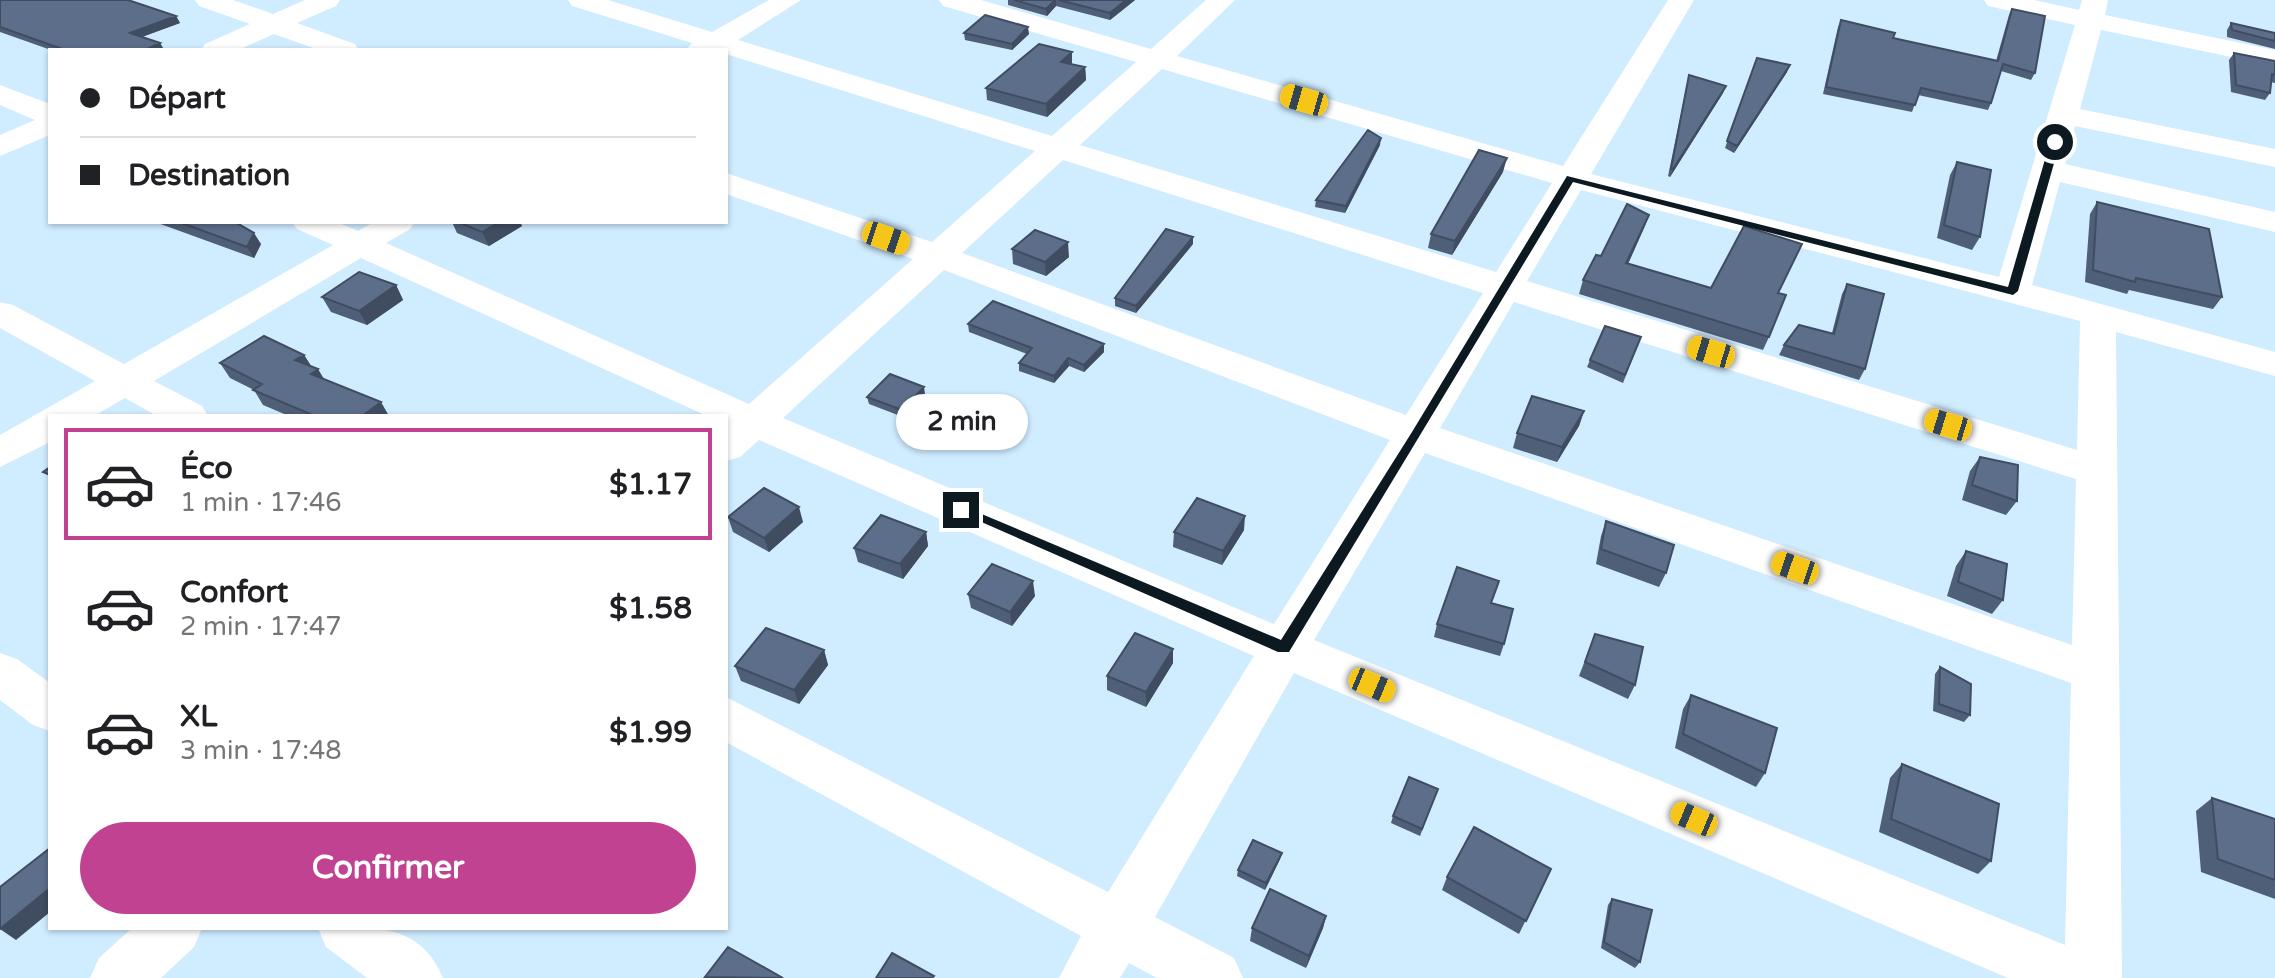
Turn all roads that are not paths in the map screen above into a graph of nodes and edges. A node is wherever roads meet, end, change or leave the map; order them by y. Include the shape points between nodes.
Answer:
1 (208, 0) edge
2 (327, 0) edge
3 (581, 0) edge
4 (788, 0) edge
5 (952, 0) edge
6 (1222, 0) edge
7 (1681, 0) edge
8 (1997, 0) edge
9 (2092, 10) edge
10 (272, 24) junction
11 (706, 46) edge
12 (219, 48) edge
13 (339, 48) edge
14 (728, 53) edge
15 (1156, 56) junction
16 (2275, 58) edge
17 (0, 94) edge
18 (48, 114) edge
19 (2063, 115) junction
20 (48, 125) edge
21 (0, 147) edge
22 (1056, 150) junction
23 (2275, 158) edge
24 (2047, 170) junction
25 (1570, 178) junction
26 (728, 184) edge
27 (2275, 222) edge
28 (314, 224) edge
29 (394, 224) edge
30 (360, 243) junction
31 (939, 256) junction
32 (1503, 289) junction
33 (2013, 291) junction
34 (0, 313) edge
35 (2098, 315) junction
36 (2275, 364) edge
37 (126, 380) junction
38 (67, 414) edge
39 (185, 414) edge
40 (701, 414) edge
41 (48, 425) edge
42 (741, 434) edge
43 (1417, 435) junction
44 (0, 453) edge
45 (2097, 471) junction
46 (1284, 648) junction
47 (2095, 672) junction
48 (0, 673) edge
49 (48, 709) edge
50 (728, 719) edge
51 (1119, 928) junction
52 (172, 930) edge
53 (349, 930) edge
54 (119, 978) edge
55 (414, 978) edge
56 (1088, 978) edge
57 (1214, 978) edge
58 (2076, 978) edge
59 (2093, 978) edge

1 - 10 street
2 - 10 street
3 - 11 street
4 - 11 street
5 - 15 street
6 - 15 street
7 - 25 street
8 - 9 street
9 - 16 street
9 - 19 street
10 - 12 street
10 - 13 street
14 - 22 street
15 - 22 street
15 - 25 street
17 - 18 street
19 - 23 street
19 - 24 street
20 - 21 street
22 - 31 street
22 - 32 street
24 - 27 street
24 - 33 street
25 - 32 street
25 - 33 street
26 - 31 street
28 - 30 street
29 - 30 street
30 - 37 street
30 - 40 street
31 - 42 street
31 - 43 street
32 - 43 street
32 - 45 street
33 - 35 street
34 - 37 street
35 - 36 street
35 - 45 street
37 - 38 street
37 - 39 street
41 - 44 street
42 - 46 street
43 - 46 street
43 - 47 street
45 - 47 street
46 - 51 street
46 - 58 street
47 - 59 street
48 - 49 street
50 - 51 street
51 - 56 street
51 - 57 street
52 - 54 street
53 - 55 street

